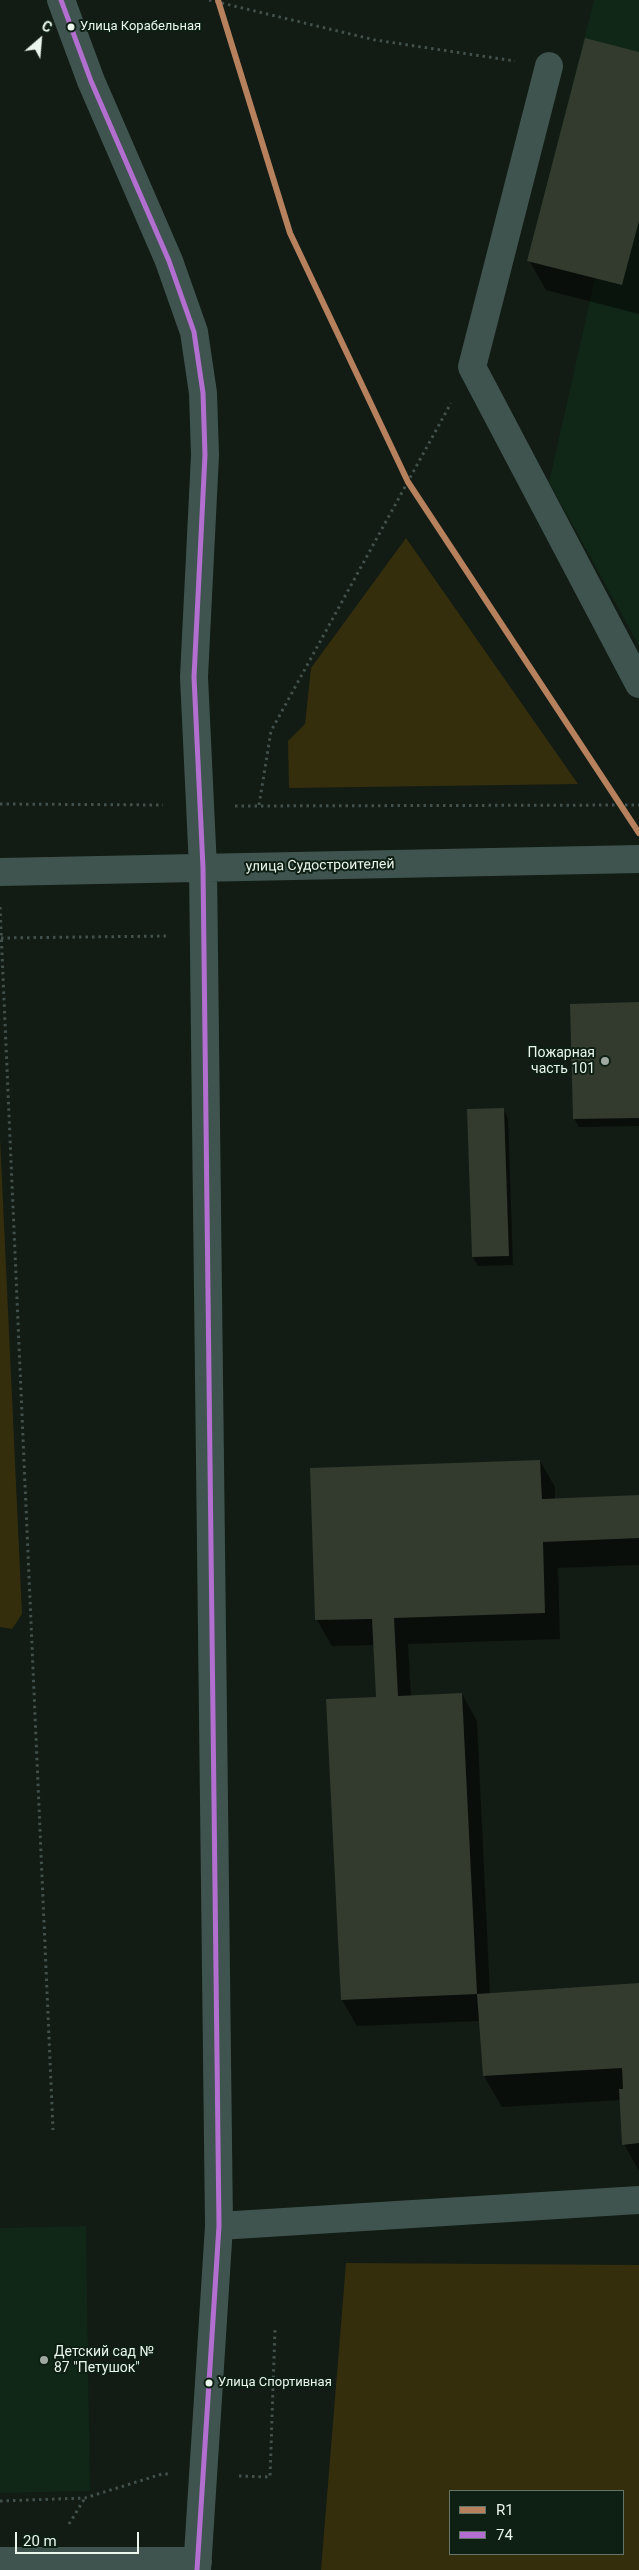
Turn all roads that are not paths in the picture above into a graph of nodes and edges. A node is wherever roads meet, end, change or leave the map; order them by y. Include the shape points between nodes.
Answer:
1 (61, 0) edge
2 (549, 66) road end
3 (639, 684) edge
4 (639, 860) edge
5 (203, 868) junction
6 (0, 872) edge
7 (639, 2200) edge
8 (219, 2226) junction
9 (0, 2561) edge
10 (197, 2566) edge

1 - 5 street via 91,81 169,261 194,332 203,393 205,455 194,677
2 - 3 street via 472,367
4 - 5 street, улица Судостроителей
5 - 6 street, улица Судостроителей
5 - 8 street
7 - 8 street
8 - 10 street
9 - 10 street

